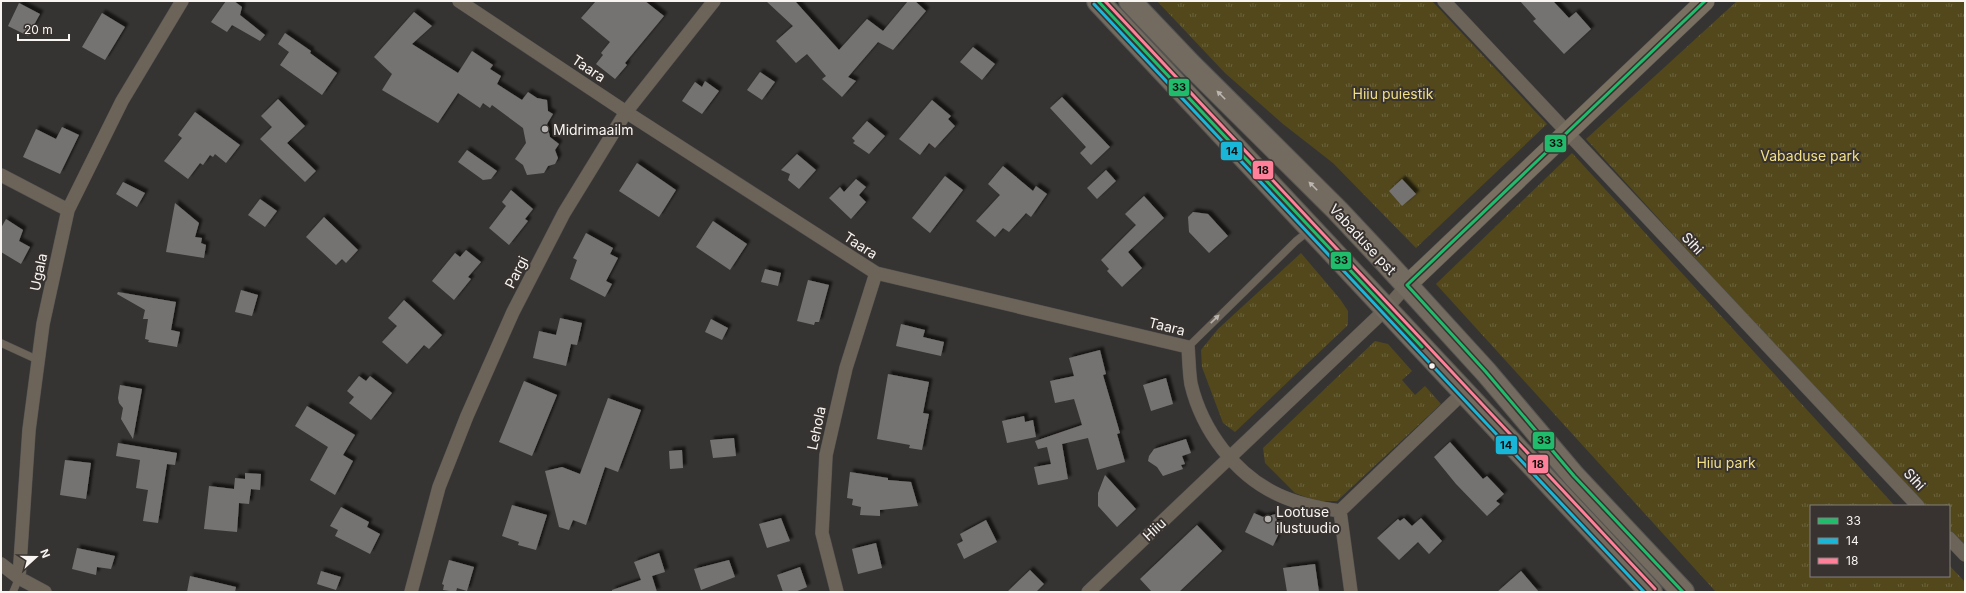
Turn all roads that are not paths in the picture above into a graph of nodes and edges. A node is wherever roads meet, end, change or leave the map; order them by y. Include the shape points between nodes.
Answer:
1 (182, 1) edge
2 (459, 1) edge
3 (714, 1) edge
4 (1098, 1) edge
5 (1130, 1) edge
6 (1444, 1) edge
7 (1706, 1) edge
8 (626, 112) junction
9 (1566, 132) junction
10 (1, 176) edge
11 (68, 210) junction
12 (1311, 230) junction
13 (876, 274) junction
14 (1407, 286) junction
15 (1386, 309) junction
16 (1, 343) edge
17 (1188, 347) junction
18 (38, 360) junction
19 (1464, 392) junction
20 (1229, 458) junction
21 (1917, 505) edge
22 (1340, 511) junction
23 (1950, 539) edge
24 (1965, 556) edge
25 (1, 565) edge
26 (19, 578) junction
27 (12, 592) edge
28 (45, 592) edge
29 (411, 592) edge
30 (837, 592) edge
31 (1088, 592) edge
32 (1351, 592) edge
33 (1651, 592) edge
34 (1683, 592) edge

1 - 11 street, Ugala via 122,101
2 - 8 street, Taara
3 - 8 street, Pargi
4 - 12 highway
14 -> 5 highway, Vabaduse pst via 1338,211
6 - 9 street, Sihi
7 - 9 street, Hiiu
8 - 13 street, Taara
8 - 29 street, Pargi via 564,213 479,388 439,487
9 - 14 street, Hiiu
9 - 21 street, Sihi
10 - 11 street
11 - 18 street, Ugala via 43,324
12 - 15 highway
17 -> 12 lane
13 - 17 street, Taara
13 - 30 street, Lehola via 846,368 826,455 822,533
14 - 15 street, Hiiu
14 - 34 highway, Vabaduse pst via 1486,372 1574,476
15 - 19 highway
15 - 20 street, Hiiu
16 - 18 lane
17 - 20 street, Taara via 1191,384 1203,419
18 - 26 street, Ugala via 29,430
19 - 22 street
19 - 33 highway
20 - 22 street, Taara via 1252,479 1278,495 1315,508
20 - 31 street, Hiiu
22 - 32 street
23 - 24 street
25 - 26 street
26 - 27 lane
26 - 28 street

